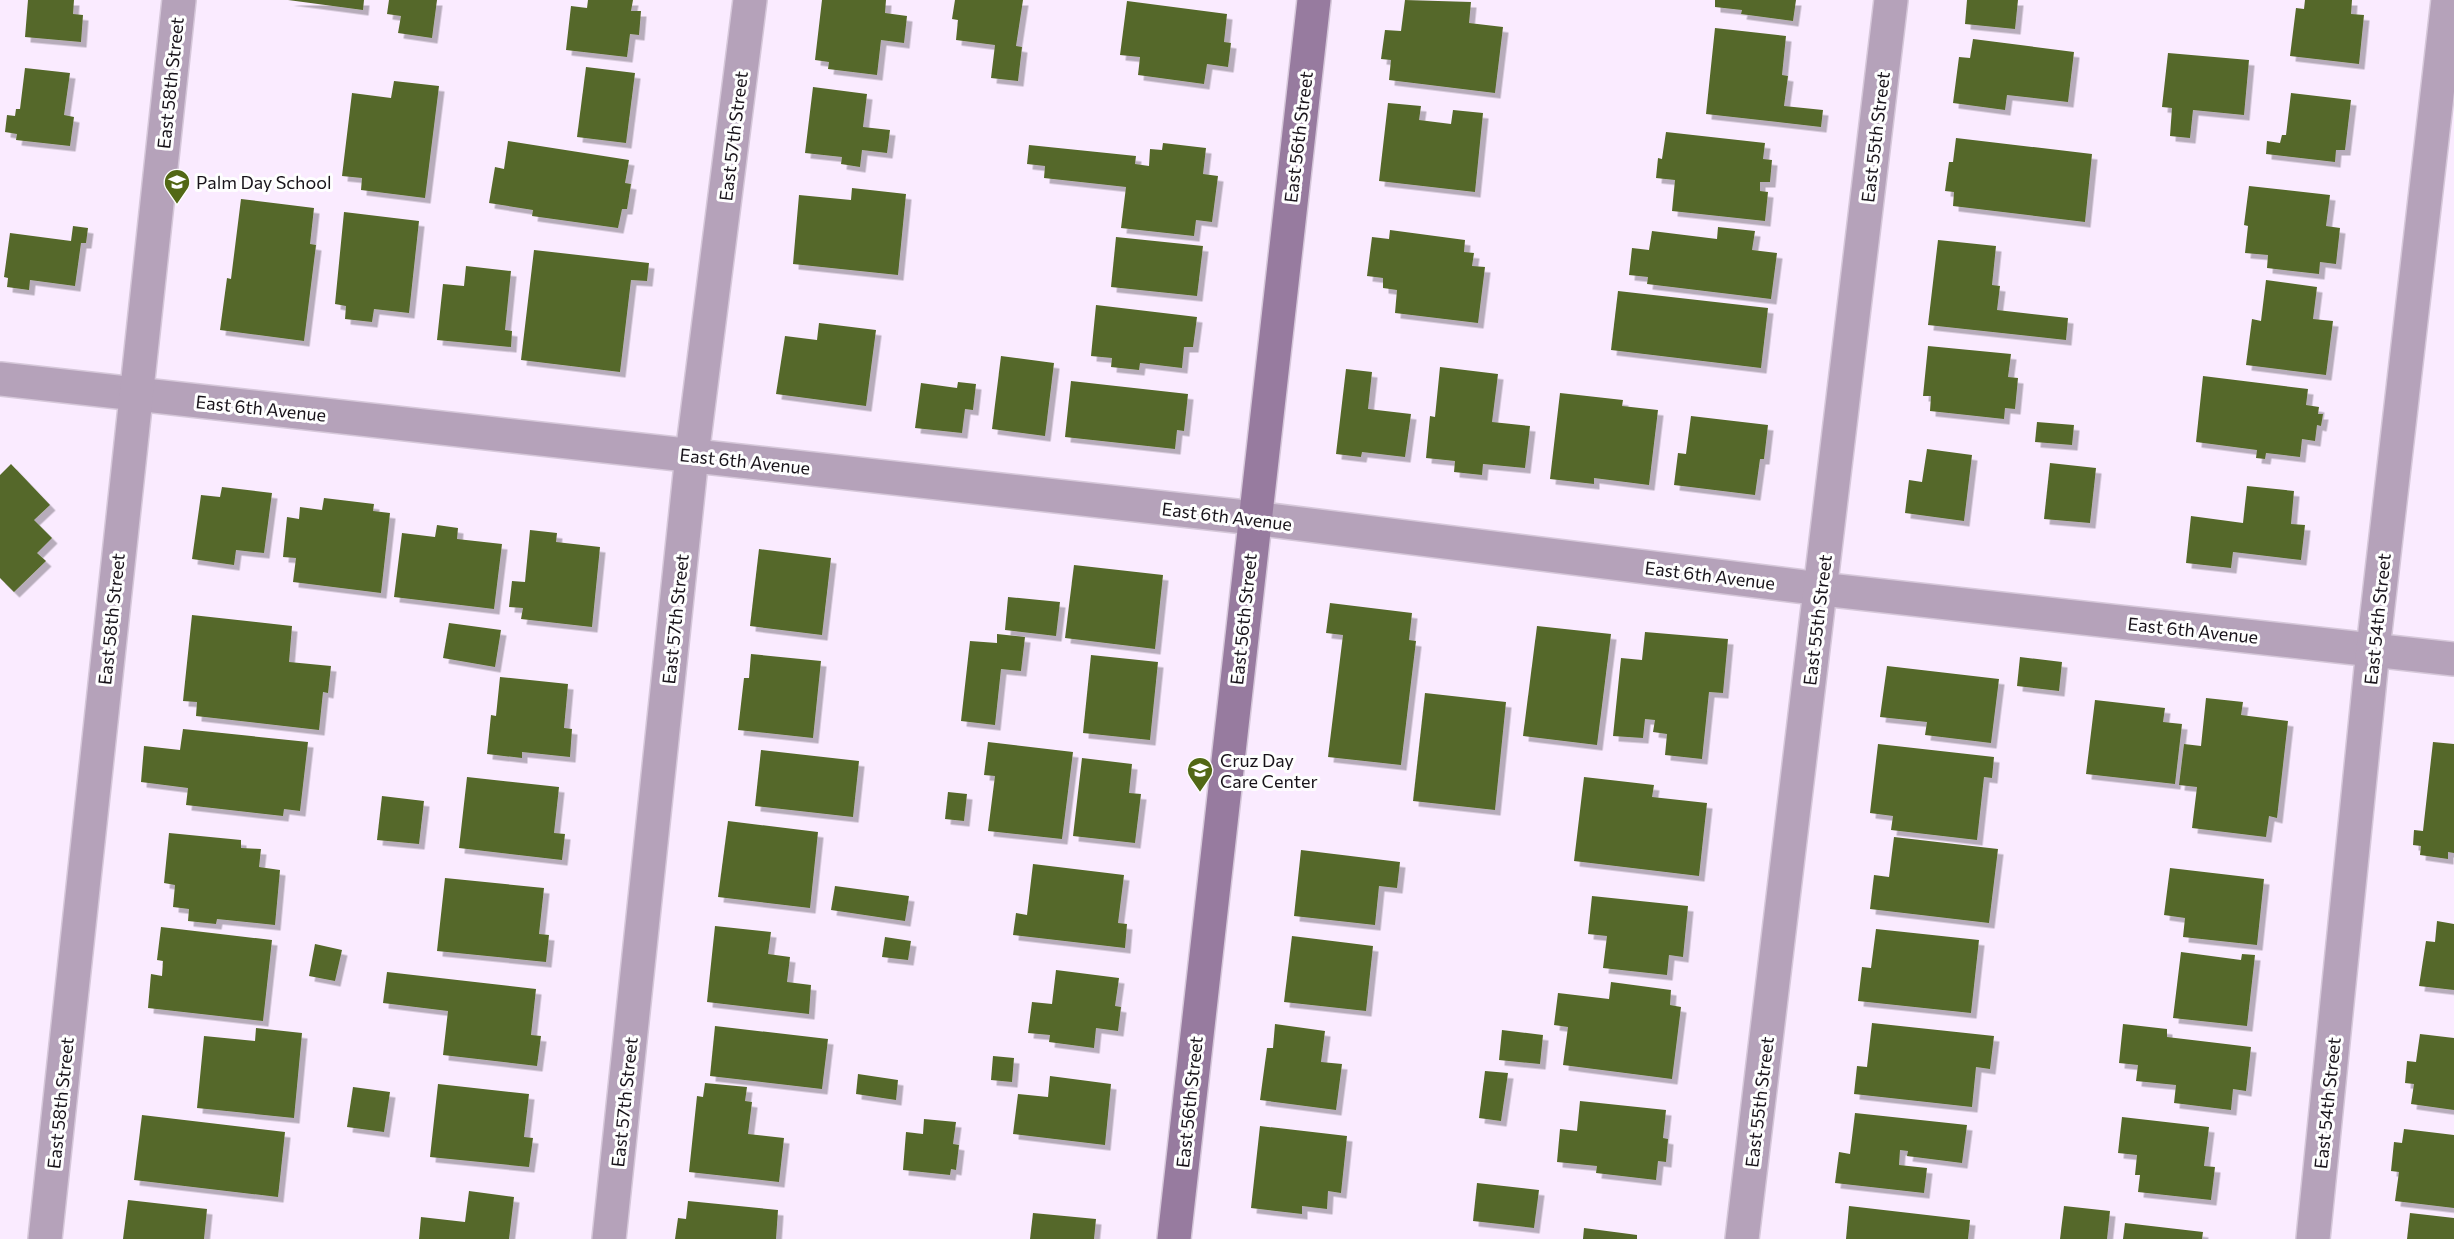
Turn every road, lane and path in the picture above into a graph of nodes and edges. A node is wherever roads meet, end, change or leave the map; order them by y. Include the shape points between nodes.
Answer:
1 (179, 0) edge
2 (750, 0) edge
3 (1314, 0) edge
4 (1891, 0) edge
5 (2448, 0) edge
6 (0, 379) edge
7 (135, 394) junction
8 (692, 455) junction
9 (1254, 518) junction
10 (1821, 589) junction
11 (2373, 649) junction
12 (2454, 659) edge
13 (45, 1239) edge
14 (609, 1239) edge
15 (1174, 1239) edge
16 (1742, 1239) edge
17 (2313, 1239) edge

1 - 7 street, East 58th Street
2 - 8 street, East 57th Street
3 - 9 street, East 56th Street
4 - 10 street, East 55th Street
5 - 11 street, East 54th Street
6 - 7 street, East 6th Avenue
7 - 8 street, East 6th Avenue
7 - 13 street, East 58th Street
8 - 9 street, East 6th Avenue
8 - 14 street, East 57th Street
9 - 10 street, East 6th Avenue
9 - 15 street, East 56th Street
10 - 11 street, East 6th Avenue
10 - 16 street, East 55th Street
11 - 12 street, East 6th Avenue
11 - 17 street, East 54th Street

